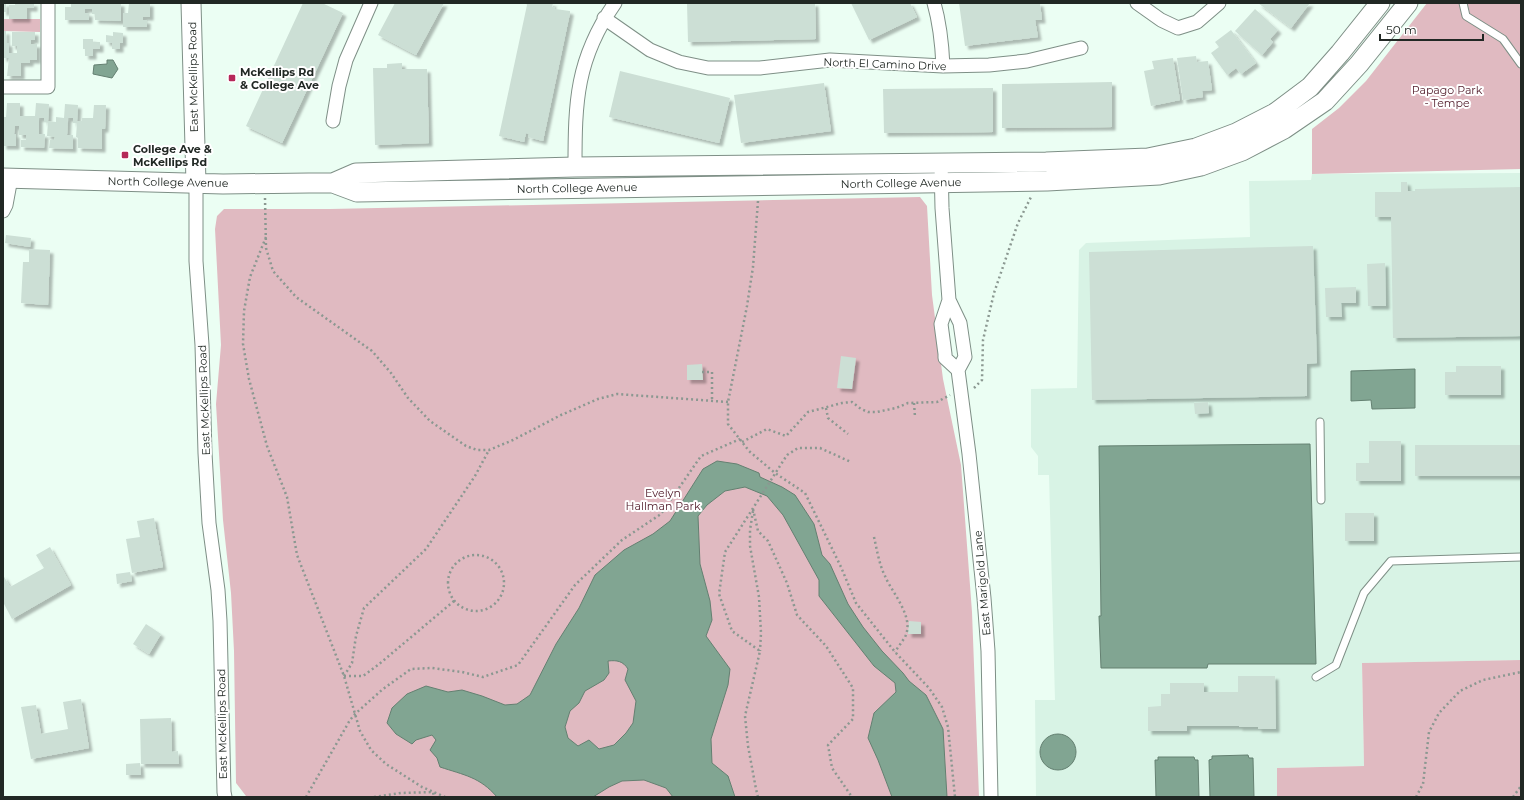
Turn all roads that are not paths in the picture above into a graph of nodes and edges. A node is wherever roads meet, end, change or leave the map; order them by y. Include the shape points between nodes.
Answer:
1 (48, 3) edge
2 (191, 3) edge
3 (371, 3) edge
4 (615, 3) edge
5 (934, 3) edge
6 (1137, 3) edge
7 (1219, 3) edge
8 (1380, 3) edge
9 (1408, 3) edge
10 (1463, 3) edge
11 (604, 18) junction
12 (1081, 48) dead end
13 (1520, 61) edge
14 (943, 66) junction
15 (3, 87) edge
16 (333, 121) dead end
17 (941, 163) junction
18 (575, 167) junction
19 (7, 178) edge
20 (941, 182) junction
21 (196, 183) junction
22 (333, 183) junction
23 (3, 211) edge
24 (949, 300) junction
25 (958, 370) junction
26 (1320, 422) dead end
27 (1321, 500) dead end
28 (1521, 557) edge
29 (1316, 677) dead end
30 (225, 797) edge
31 (991, 797) edge

1 - 15 street via 48,87
2 - 21 street, East McKellips Road
3 - 16 street via 346,60
4 - 11 street
5 - 14 street via 939,21
6 - 7 street via 1161,20 1178,28 1197,22
8 - 17 street, North College Avenue via 1310,87 1275,113 1236,133 1196,148 1148,158
9 - 20 street, North College Avenue via 1359,64 1325,101 1284,129 1242,151 1201,166 1159,175 1047,181
10 - 13 lane via 1466,16 1503,39
11 - 14 street, North El Camino Drive via 650,50 680,62 708,68 760,68 830,60
11 - 18 street via 594,36 580,82 575,122
12 - 14 street, North El Camino Drive via 1027,61
17 - 18 street, North College Avenue
17 - 20 street, East Marigold Lane
18 - 22 street, North College Avenue via 356,173
19 - 21 street, North College Avenue
19 - 23 street via 6,205
20 - 22 street, North College Avenue via 357,192
20 - 24 street, East Marigold Lane
21 - 22 street, North College Avenue
21 - 30 street, East McKellips Road via 196,261 202,345 205,453 209,524 220,621
24 - 25 street, East Marigold Lane via 960,323 965,357
24 - 25 street, East Marigold Lane via 941,324 945,358
25 - 31 street, East Marigold Lane via 984,598 988,651
26 - 27 lane
28 - 29 lane via 1391,561 1364,593 1336,666

